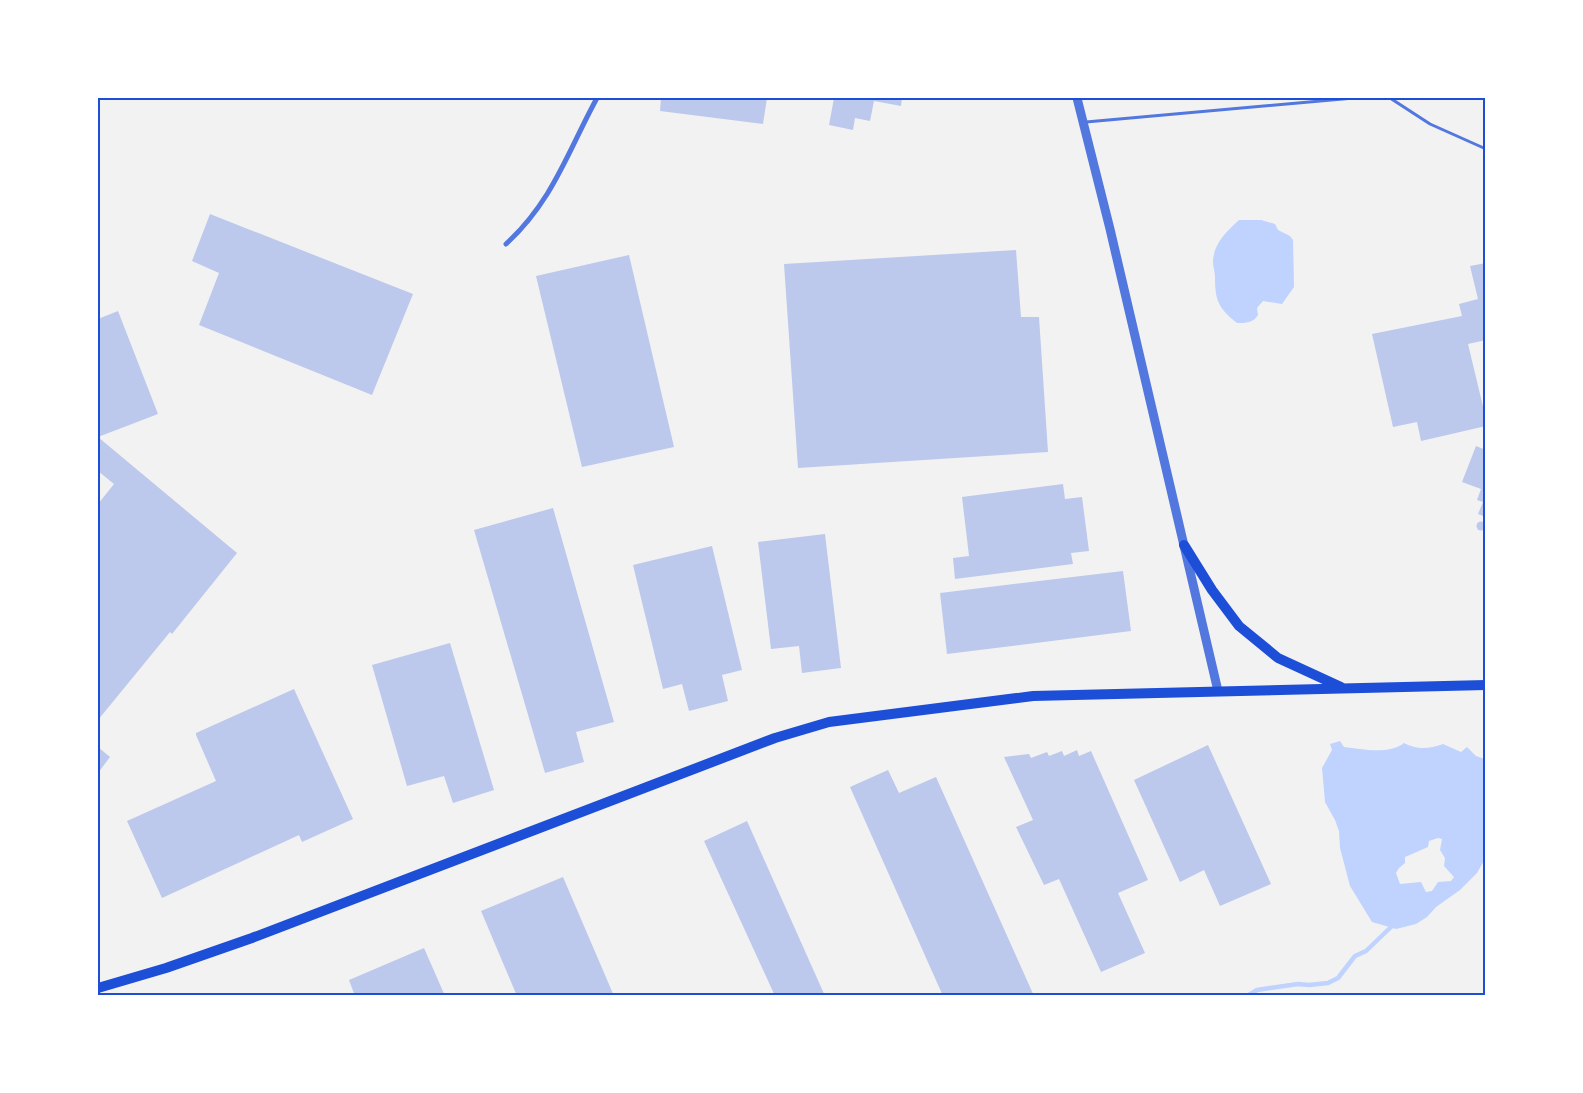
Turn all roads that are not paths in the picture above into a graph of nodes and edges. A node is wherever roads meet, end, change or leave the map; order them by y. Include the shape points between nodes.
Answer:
1 (597, 98) edge
2 (1078, 98) edge
3 (1354, 98) edge
4 (1390, 98) edge
5 (1084, 123) junction
6 (1486, 149) edge
7 (506, 244) dead end
8 (1184, 545) junction
9 (1486, 685) edge
10 (1344, 688) junction
11 (1218, 691) junction
12 (98, 988) edge

1 - 7 street via 551,190 537,211
2 - 5 street
3 - 5 lane
4 - 6 lane via 1430,124
5 - 8 street
8 - 10 main road via 1238,626 1278,658
8 - 11 street
9 - 10 main road
10 - 11 main road
11 - 12 main road via 1032,696 829,722 787,733 207,954

